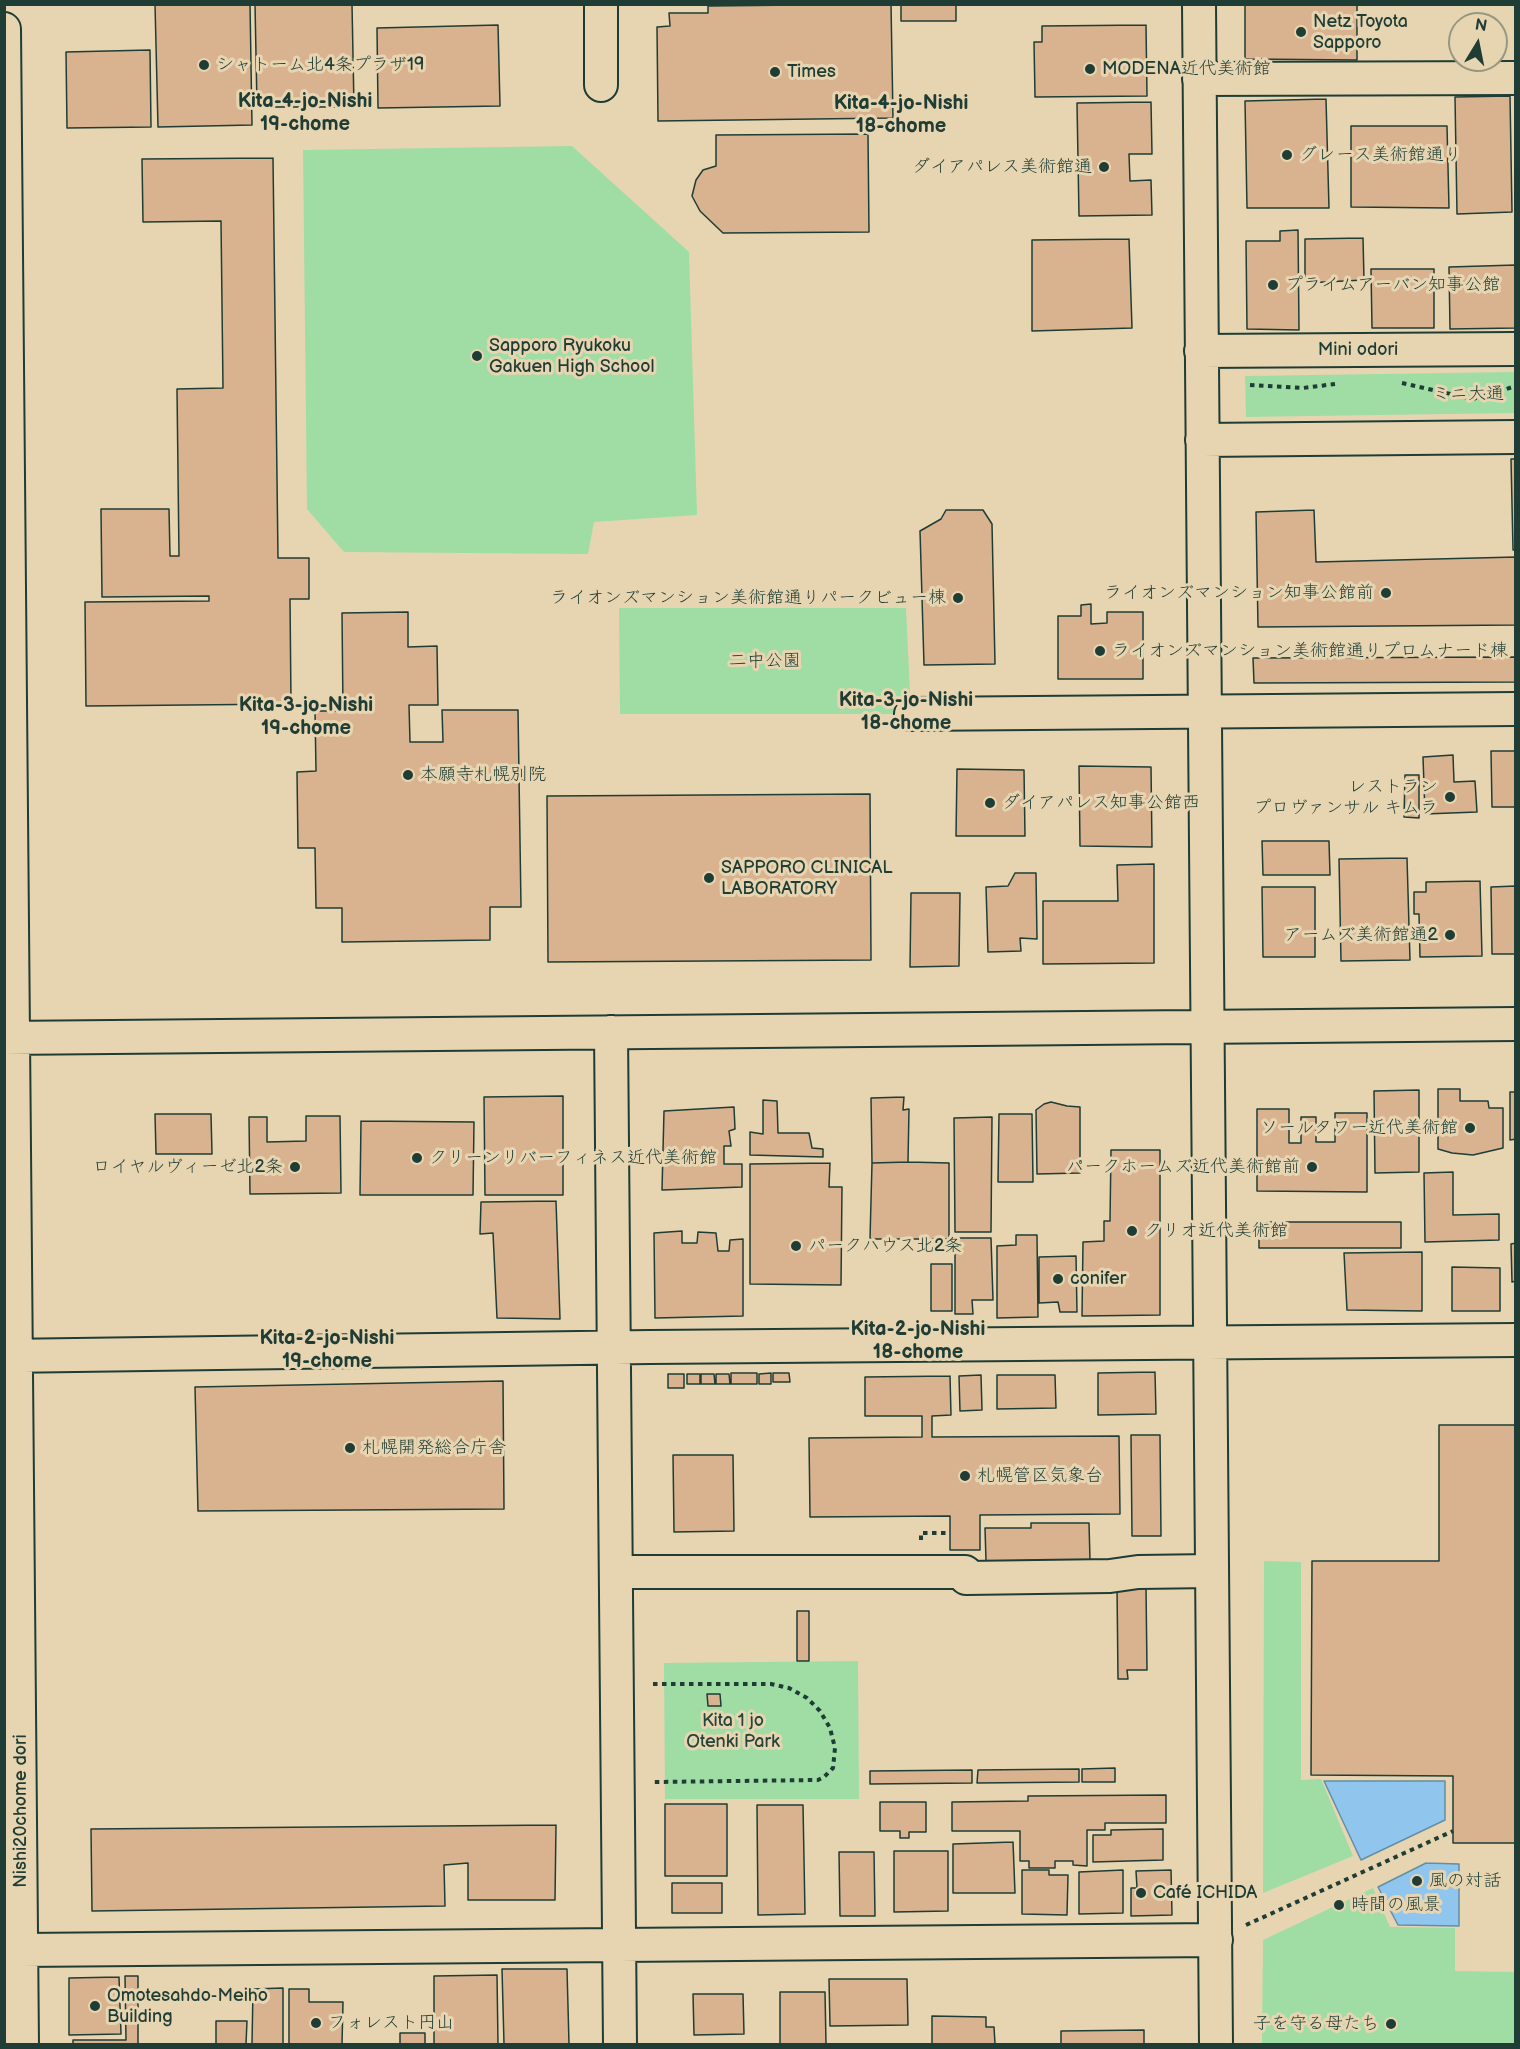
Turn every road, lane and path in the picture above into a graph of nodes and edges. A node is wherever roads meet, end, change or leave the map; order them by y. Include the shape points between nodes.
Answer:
1 (601, 4) edge
2 (1199, 4) edge
3 (4, 29) edge
4 (1515, 78) edge
5 (1199, 79) junction
6 (601, 85) dead end
7 (5, 92) edge
8 (1515, 349) edge
9 (1201, 351) junction
10 (1346, 382) dead end
11 (1399, 382) dead end
12 (1241, 384) dead end
13 (1515, 386) edge
14 (6, 406) edge
15 (1515, 437) edge
16 (1203, 440) junction
17 (1515, 709) edge
18 (1204, 713) junction
19 (911, 714) dead end
20 (7, 724) edge
21 (1515, 1024) edge
22 (1207, 1027) junction
23 (611, 1032) junction
24 (9, 1038) edge
25 (1515, 1340) edge
26 (1210, 1342) junction
27 (614, 1347) junction
28 (10, 1356) edge
29 (1212, 1571) junction
30 (616, 1572) junction
31 (12, 1652) edge
32 (653, 1684) dead end
33 (654, 1782) dead end
34 (1453, 1831) dead end
35 (1246, 1926) dead end
36 (1215, 1940) junction
37 (619, 1945) junction
38 (13, 1949) edge
39 (22, 2044) edge
40 (620, 2044) edge
41 (1216, 2044) edge

1 - 6 street
2 - 5 street
3 - 7 street, Nishi20chome dori
4 - 5 street
5 - 9 street
7 - 14 street, Nishi20chome dori
8 - 9 street, Mini odori
9 - 16 street
10 - 12 path via 1303,388
11 - 13 path via 1473,399
14 - 20 street, Nishi20chome dori
15 - 16 street
16 - 18 street
17 - 18 street
18 - 19 street
18 - 22 street
20 - 24 street, Nishi20chome dori
21 - 22 street
22 - 23 street
22 - 26 street
23 - 24 street
23 - 27 street
24 - 28 street, Nishi20chome dori
25 - 26 street
26 - 27 street
26 - 29 street
27 - 28 street
27 - 30 street
28 - 31 street, Nishi20chome dori
29 - 30 street via 966,1578 965,1572
29 - 36 street
30 - 37 street
31 - 38 street, Nishi20chome dori
32 - 33 path via 771,1684 789,1688 820,1711 835,1748 833,1768 818,1780
34 - 35 path
36 - 37 street
36 - 41 street
37 - 38 street
37 - 40 street
38 - 39 street, Nishi20chome dori

